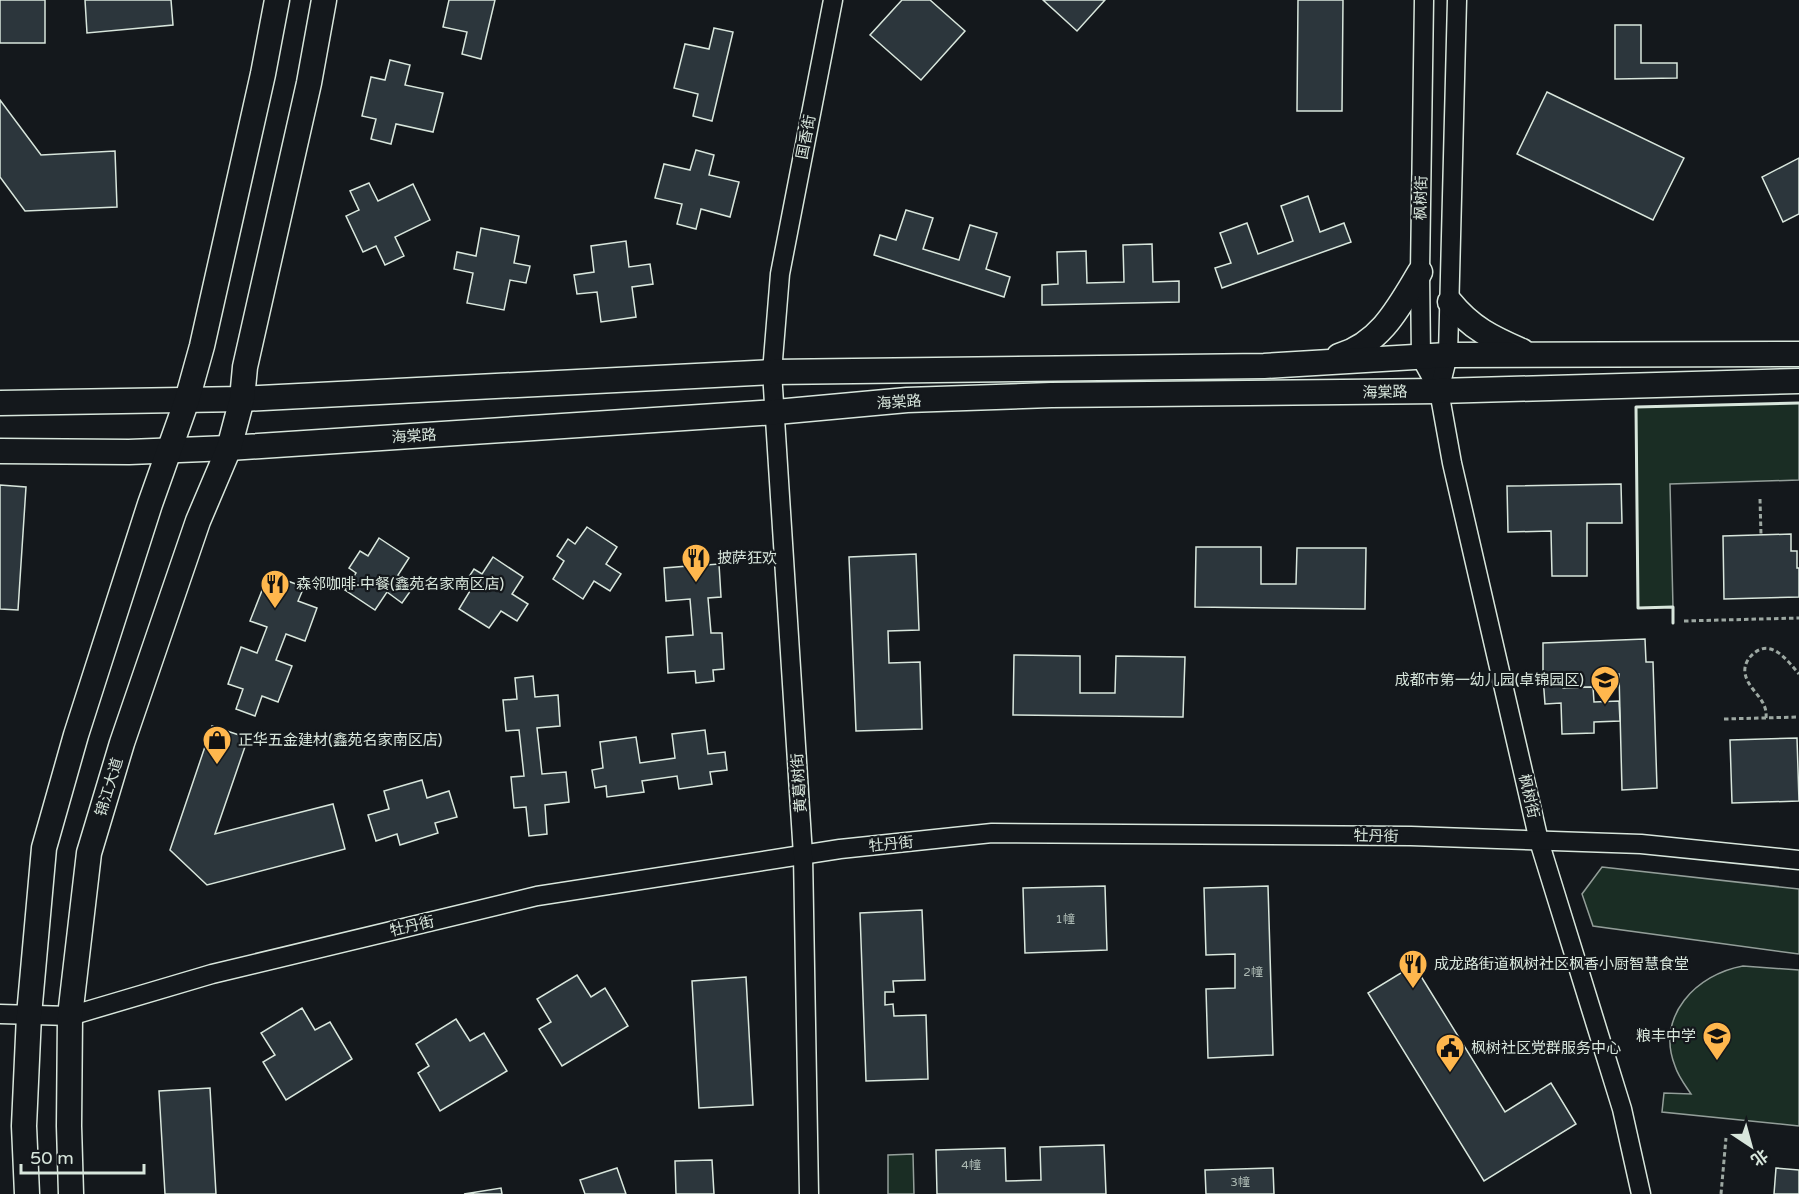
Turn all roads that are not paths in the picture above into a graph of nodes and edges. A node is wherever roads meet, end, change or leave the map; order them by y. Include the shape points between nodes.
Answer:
1 (277, 0) edge
2 (324, 0) edge
3 (833, 0) edge
4 (1424, 0) edge
5 (1457, 0) edge
6 (1420, 272) junction
7 (1450, 302) junction
8 (1799, 354) edge
9 (1448, 355) junction
10 (1530, 355) junction
11 (1421, 358) junction
12 (1314, 363) junction
13 (772, 372) junction
14 (1799, 381) edge
15 (1439, 392) junction
16 (242, 399) junction
17 (187, 400) junction
18 (0, 403) edge
19 (776, 412) junction
20 (230, 448) junction
21 (168, 450) junction
22 (0, 451) edge
23 (1539, 842) junction
24 (803, 855) junction
25 (1799, 860) edge
26 (0, 1014) edge
27 (29, 1015) junction
28 (70, 1016) junction
29 (27, 1194) edge
30 (71, 1194) edge
31 (809, 1194) edge
32 (1641, 1194) edge

1 - 17 main road
2 - 16 main road, 锦江大道 via 245,367
3 - 13 street, 国香街 via 780,274
4 - 6 street, 枫树街
5 - 7 street, 枫树街
6 - 11 street, 枫树街
6 - 12 main road via 1373,339 1359,349
7 - 9 street, 枫树街
7 - 10 main road via 1472,326
8 - 10 main road, 海棠路
9 - 10 main road, 海棠路
9 - 11 main road, 海棠路
9 - 15 street, 枫树街
11 - 12 main road, 海棠路
11 - 15 street, 枫树街
12 - 13 main road, 海棠路
13 - 16 main road, 海棠路
13 - 19 street, 黄葛树街
14 - 15 main road, 海棠路
15 - 19 main road, 海棠路 via 1027,396 907,400
15 - 23 street, 枫树街
16 - 17 main road, 海棠路
16 - 20 main road, 锦江大道
17 - 18 main road, 海棠路
17 - 21 main road
19 - 20 main road, 海棠路
19 - 24 street, 黄葛树街
20 - 21 main road, 海棠路
20 - 28 main road, 锦江大道 via 198,521 89,853
21 - 22 main road, 海棠路
21 - 27 main road via 76,735 44,848
23 - 24 street, 牡丹街 via 1412,836 992,834
23 - 25 street, 牡丹街 via 1641,844
23 - 32 street, 枫树街 via 1622,1109
24 - 28 street, 牡丹街 via 537,896 212,974
24 - 31 street, 黄葛树街
26 - 27 street, 牡丹街
27 - 28 street, 牡丹街
27 - 29 main road via 24,1126
28 - 30 main road, 锦江大道

